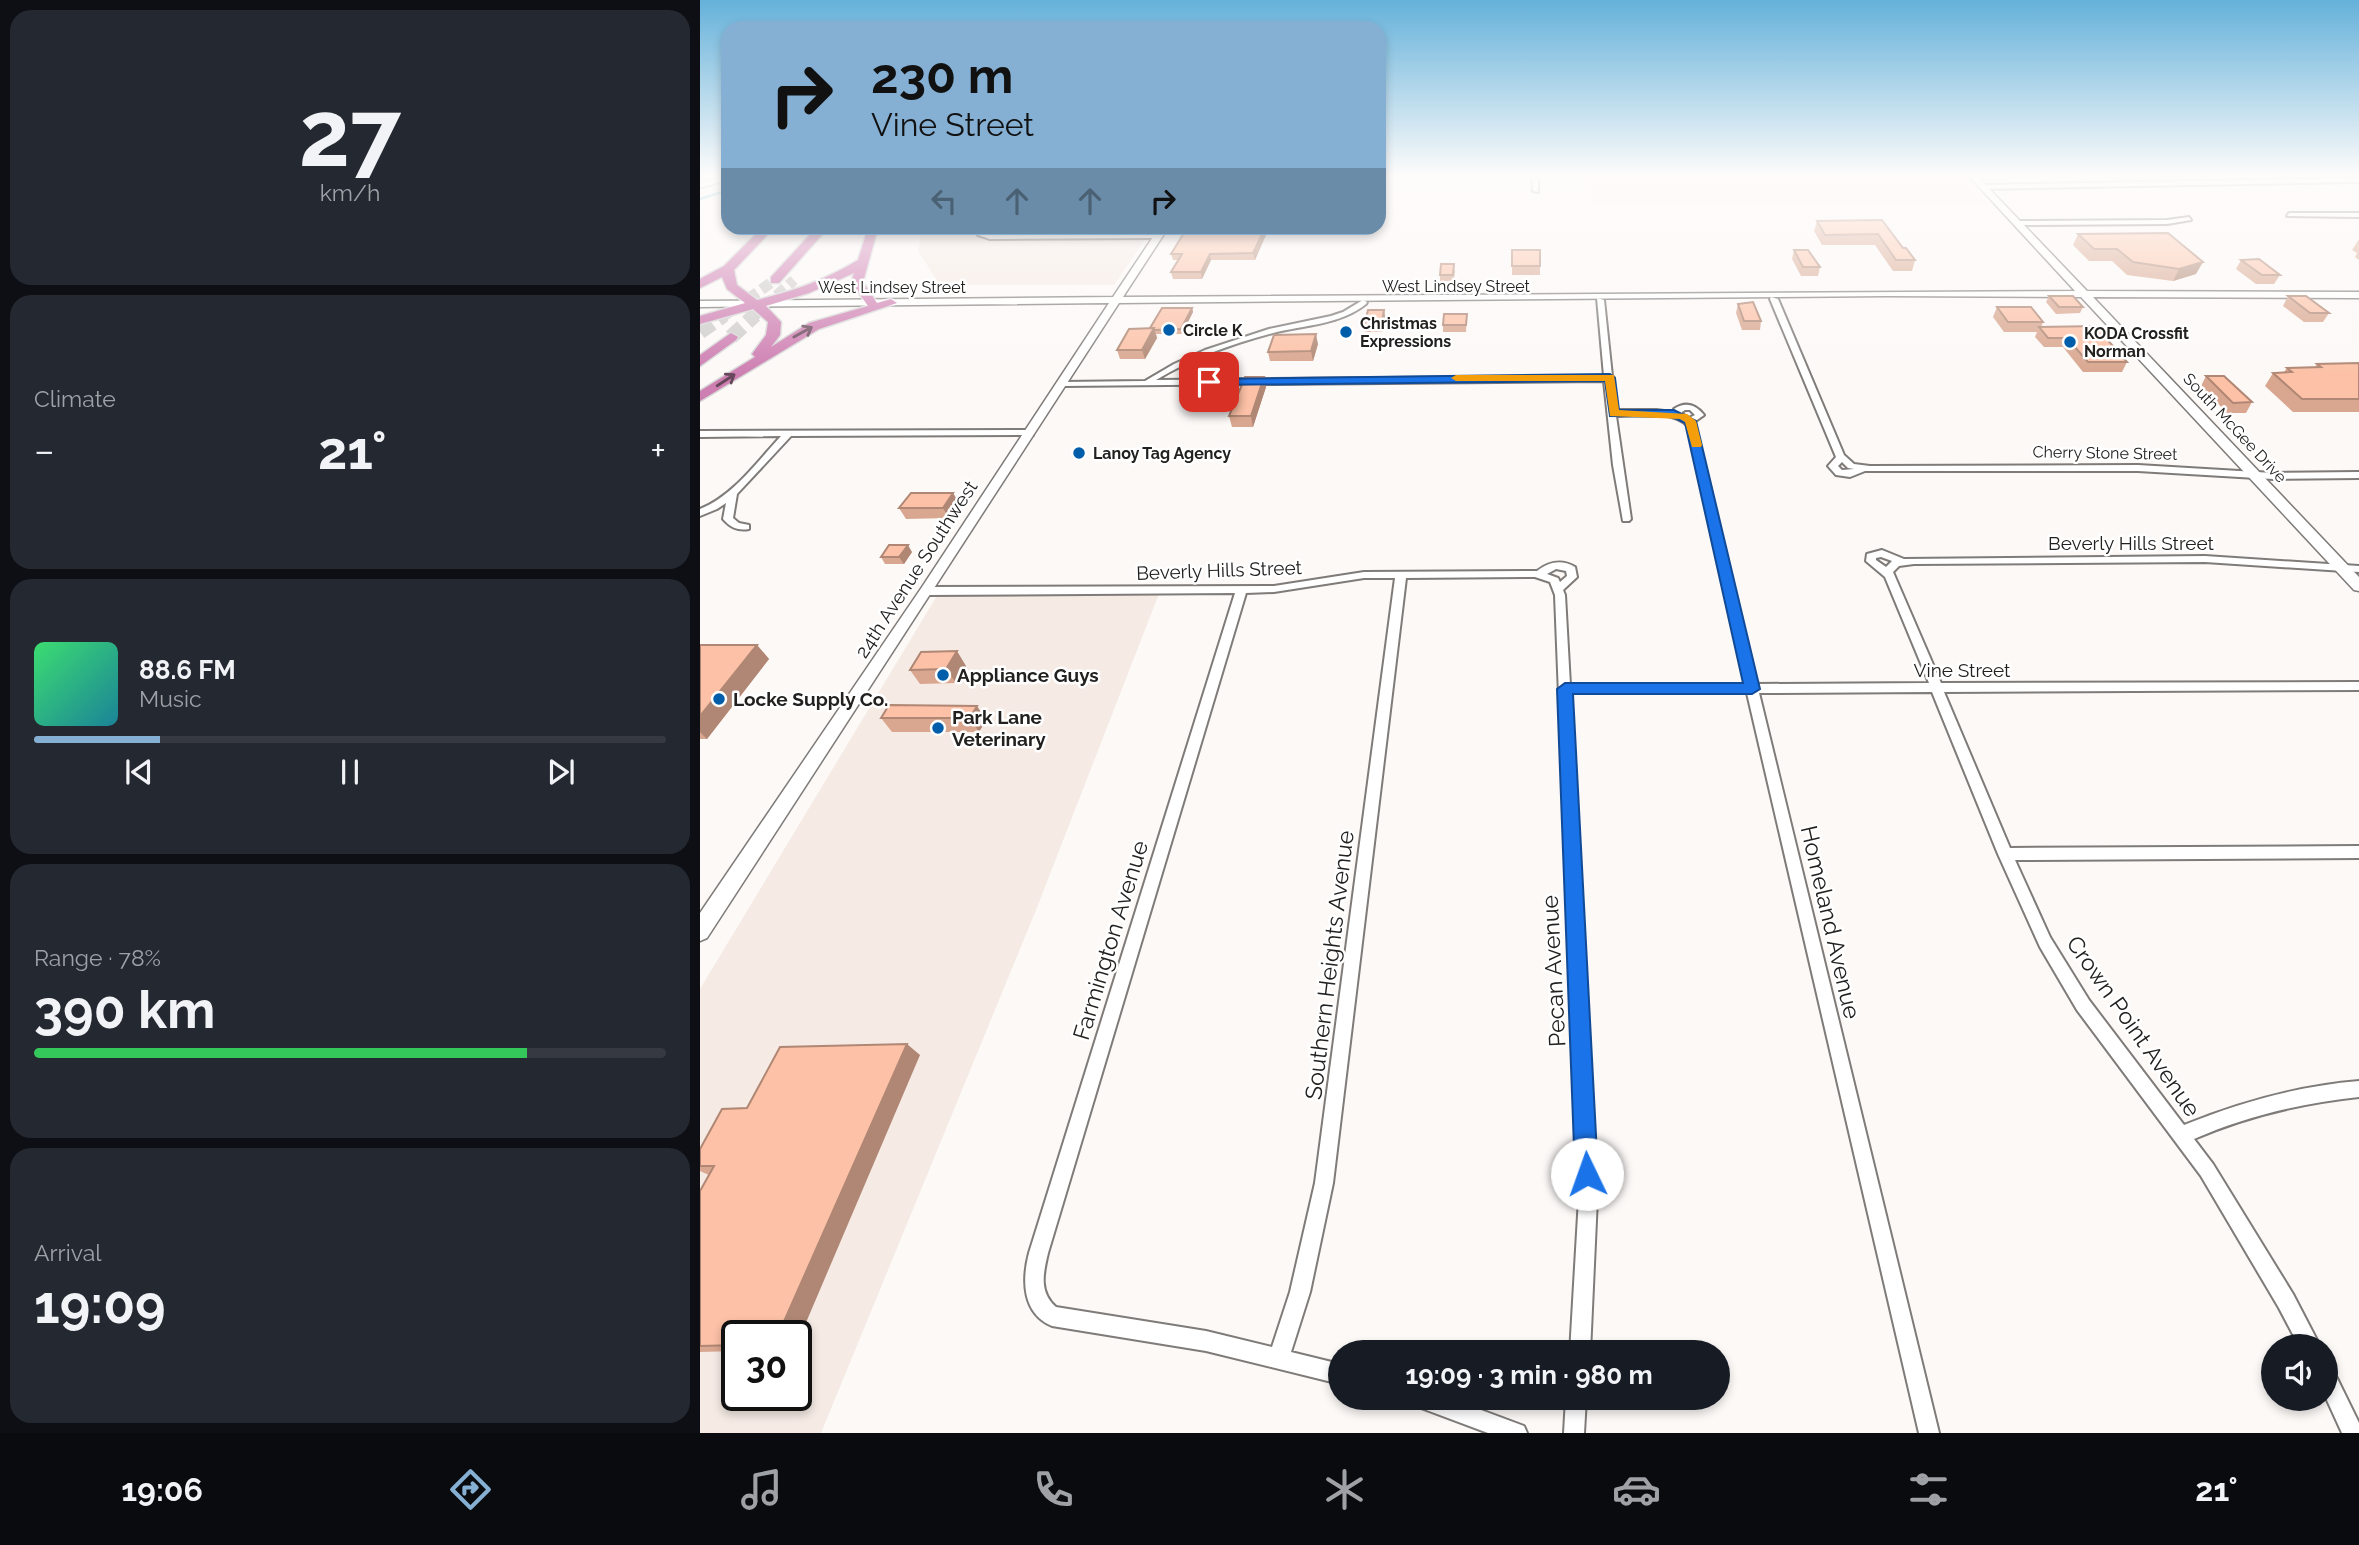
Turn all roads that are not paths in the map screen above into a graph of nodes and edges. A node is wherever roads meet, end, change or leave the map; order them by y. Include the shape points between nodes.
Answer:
1 (754, 242) edge
2 (809, 242) edge
3 (869, 242) edge
4 (1154, 242) edge
5 (2037, 242) edge
6 (863, 262) junction
7 (728, 269) junction
8 (775, 280) tunnel mouth
9 (700, 284) edge
10 (2359, 289) edge
11 (2189, 293) junction
12 (2086, 294) junction
13 (2359, 295) edge
14 (1844, 296) junction
15 (1605, 298) junction
16 (1365, 299) junction
17 (1774, 299) junction
18 (1117, 301) junction
19 (871, 303) junction
20 (891, 303) junction
21 (700, 304) edge
22 (758, 304) junction
23 (700, 320) tunnel mouth
24 (731, 337) tunnel mouth
25 (703, 353) edge
26 (751, 363) junction
27 (1610, 378) junction
28 (1147, 382) junction
29 (1063, 384) junction
30 (700, 397) edge
31 (1614, 413) junction
32 (789, 433) junction
33 (1030, 433) junction
34 (700, 435) edge
35 (1841, 458) junction
36 (1862, 468) junction
37 (2253, 474) junction
38 (2359, 475) edge
39 (732, 493) junction
40 (700, 513) edge
41 (1626, 519) dead end
42 (745, 527) dead end
43 (1894, 567) joint
44 (2342, 568) junction
45 (2359, 569) edge
46 (1401, 574) junction
47 (1550, 580) joint
48 (2359, 586) edge
49 (1242, 589) junction
50 (927, 592) junction
51 (2359, 686) edge
52 (1937, 687) junction
53 (1565, 689) junction
54 (1752, 689) junction
55 (2359, 852) edge
56 (2005, 854) junction
57 (700, 931) edge
58 (2359, 1089) edge
59 (2182, 1135) junction
60 (2303, 1334) edge
61 (1581, 1340) edge
62 (1279, 1356) junction
63 (1328, 1370) edge
64 (2338, 1402) edge
65 (1460, 1410) edge
66 (1575, 1410) edge
67 (1517, 1433) edge
68 (1574, 1433) edge
69 (1929, 1433) edge
70 (2353, 1433) edge

1 - 7 highway
2 - 8 highway
3 - 6 highway
4 - 18 street, 24th Avenue Southwest
5 - 12 street, South McGee Drive
6 - 19 highway via 858,286
6 - 22 highway via 830,281
7 - 9 highway
7 - 22 highway via 731,288
10 - 11 street, West Lindsey Street
11 - 12 street, West Lindsey Street
11 - 13 street, West Lindsey Street
12 - 14 street, West Lindsey Street
12 - 37 street, South McGee Drive
14 - 15 street, West Lindsey Street
14 - 17 street, West Lindsey Street
15 - 16 street, West Lindsey Street
15 - 17 street, West Lindsey Street
15 - 27 street
16 - 18 street, West Lindsey Street
16 - 28 street via 1350,313 1236,343
17 - 35 street
18 - 20 street, West Lindsey Street
18 - 29 street, 24th Avenue Southwest
19 - 20 street, West Lindsey Street
19 - 22 street, West Lindsey Street
26 -> 20 highway via 814,326
21 - 22 street, West Lindsey Street
22 - 23 highway
22 - 26 highway via 772,317 775,328
24 - 25 highway
30 -> 26 highway
27 - 28 street
27 - 31 street
28 - 29 street
29 - 33 street, 24th Avenue Southwest
31 - 41 street
31 - 54 street, Homeland Avenue via 1678,414 1690,421
32 - 33 street
32 - 34 street
32 - 39 street
33 - 50 street, 24th Avenue Southwest
35 - 36 street, Cherry Stone Street
35 - 36 street via 1833,466 1839,473
36 - 37 street, Cherry Stone Street via 2138,467
37 - 38 street, Cherry Stone Street
37 - 44 street, South McGee Drive
39 - 40 street
39 - 42 street via 729,519
43 - 44 street, Beverly Hills Street via 2205,559
43 - 52 street, Crown Point Avenue
44 - 45 street, Beverly Hills Street
44 - 48 street, South McGee Drive
46 - 47 street, Beverly Hills Street
46 - 49 street, Beverly Hills Street
46 - 62 street, Southern Heights Avenue via 1324,1182 1300,1292
47 - 53 street, Pecan Avenue
49 - 50 street, Beverly Hills Street
49 - 62 street, Farmington Avenue via 1037,1258 1033,1286 1040,1305 1052,1316
50 - 57 street, 24th Avenue Southwest
51 - 52 street, Vine Street
52 - 54 street, Vine Street
52 - 56 street, Crown Point Avenue
53 - 54 street, Vine Street
53 - 61 street, Pecan Avenue via 1588,1198
54 - 69 street, Homeland Avenue
55 - 56 street
56 - 59 street, Crown Point Avenue via 2062,973
58 - 59 street via 2264,1105
59 - 60 street, Crown Point Avenue via 2229,1204
62 - 63 street
64 - 70 street
65 - 67 street
66 - 68 street

